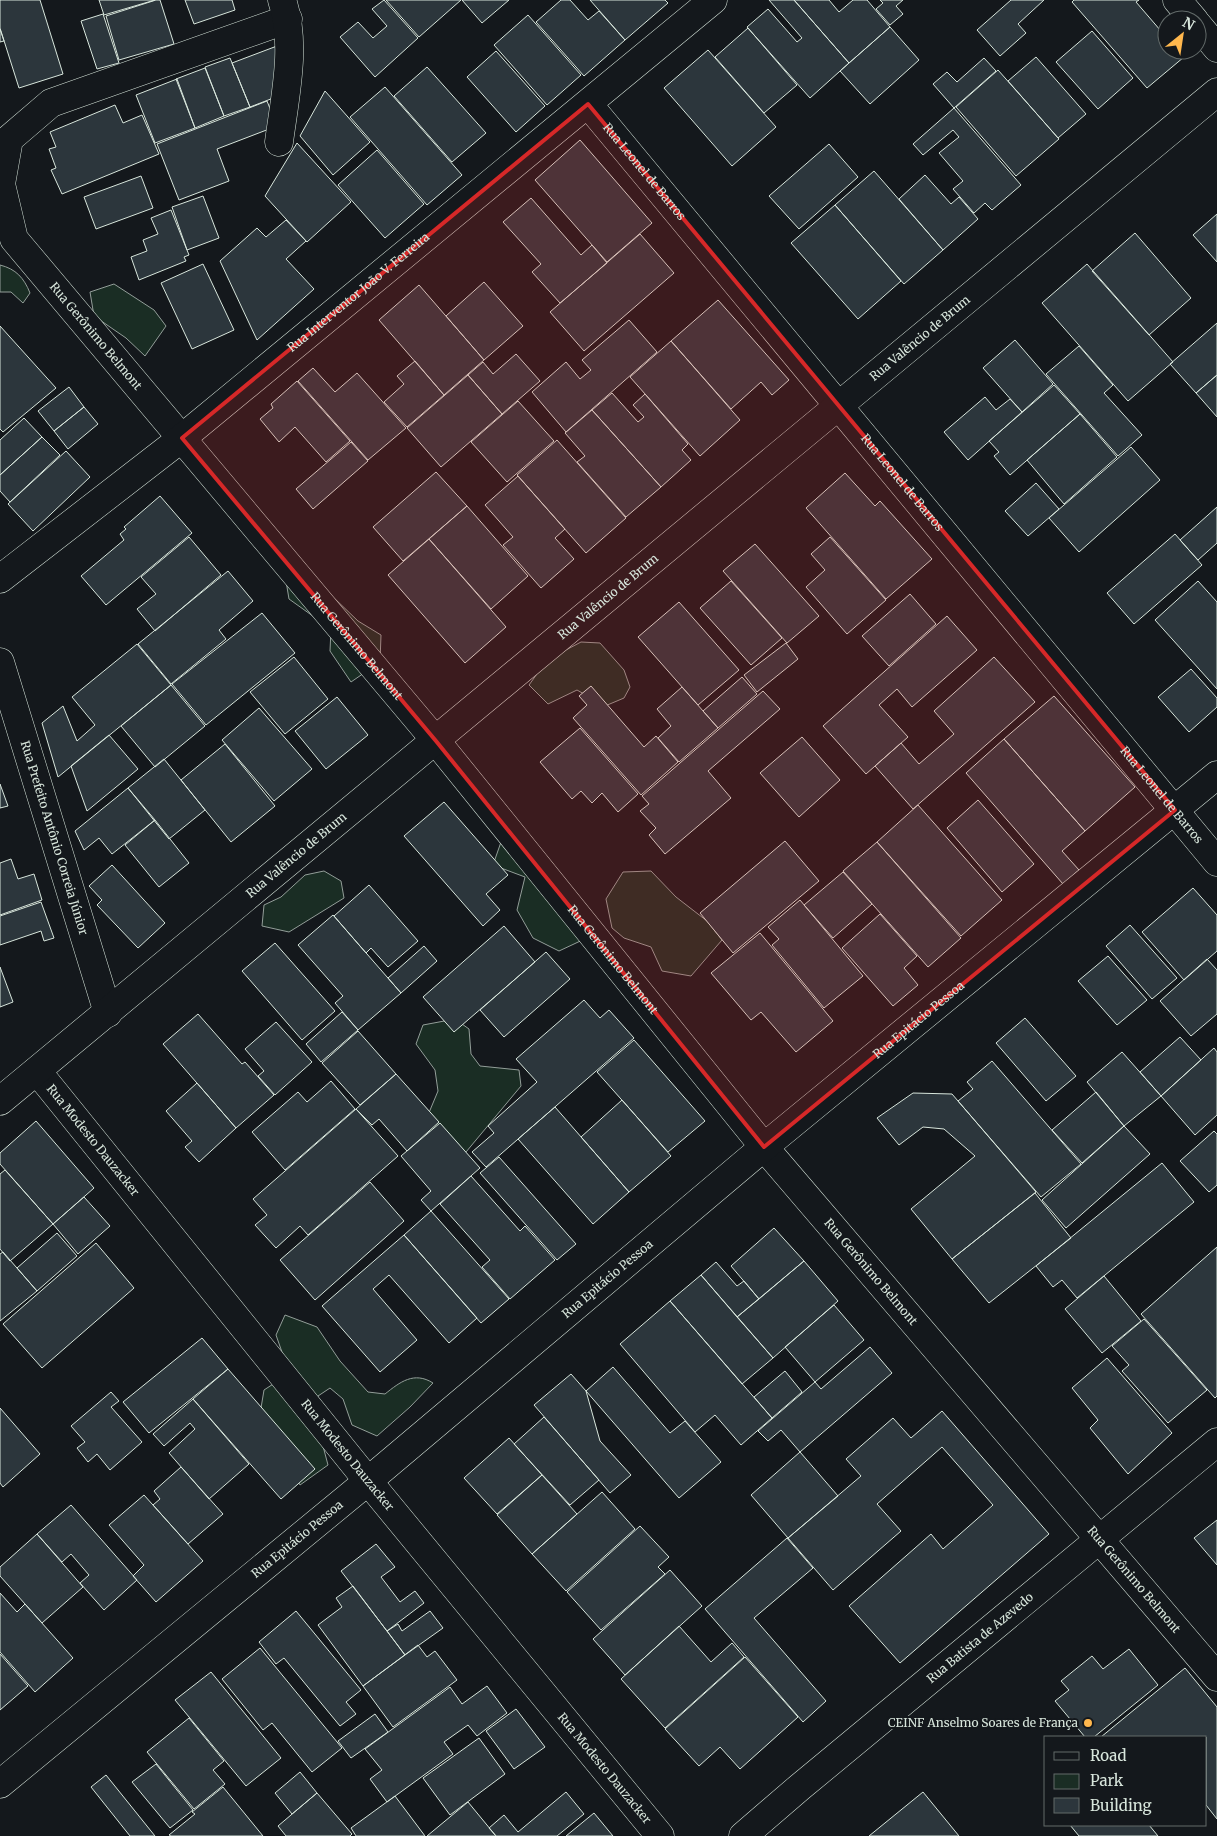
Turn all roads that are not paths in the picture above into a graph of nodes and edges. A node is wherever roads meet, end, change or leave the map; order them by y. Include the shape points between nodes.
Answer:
1 (713, 0) edge
2 (1177, 0) edge
3 (285, 9) edge
4 (1186, 10) edge
5 (1207, 36) edge
6 (1217, 48) edge
7 (1217, 92) edge
8 (588, 104) junction
9 (279, 142) dead end
10 (7, 241) edge
11 (839, 406) junction
12 (182, 438) junction
13 (0, 579) edge
14 (0, 662) edge
15 (436, 741) junction
16 (1217, 776) edge
17 (1175, 810) junction
18 (1217, 862) edge
19 (108, 1013) junction
20 (37, 1071) junction
21 (0, 1101) edge
22 (764, 1147) junction
23 (1217, 1442) edge
24 (368, 1480) junction
25 (1101, 1539) junction
26 (1217, 1677) edge
27 (0, 1784) edge
28 (660, 1836) edge
29 (743, 1836) edge

1 - 8 street, Rua Interventor João V. Ferreira
2 - 4 street
3 - 9 street via 288,82
3 - 10 street via 51,103 9,139 1,184
5 - 6 street
7 - 11 street, Rua Valêncio de Brum
8 - 11 street, Rua Leonel de Barros
8 - 12 street, Rua Interventor João V. Ferreira
10 - 12 street, Rua Gerônimo Belmont
11 - 15 street, Rua Valêncio de Brum
11 - 17 street, Rua Leonel de Barros
12 - 13 street, Rua Interventor João V. Ferreira
12 - 15 street, Rua Gerônimo Belmont
14 - 19 street, Rua Prefeito Antônio Correia Júnior
15 - 19 street, Rua Valêncio de Brum
15 - 22 street, Rua Gerônimo Belmont
16 - 17 street, Rua Epitácio Pessoa
17 - 18 street, Rua Leonel de Barros
17 - 22 street, Rua Epitácio Pessoa
19 - 20 street, Rua Valêncio de Brum
20 - 21 street, Rua Valêncio de Brum
20 - 24 street, Rua Modesto Dauzacker
22 - 24 street, Rua Epitácio Pessoa
22 - 25 street, Rua Gerônimo Belmont
23 - 25 street, Rua Batista de Azevedo
24 - 27 street, Rua Epitácio Pessoa
24 - 28 street, Rua Modesto Dauzacker
25 - 26 street, Rua Gerônimo Belmont
25 - 29 street, Rua Batista de Azevedo

